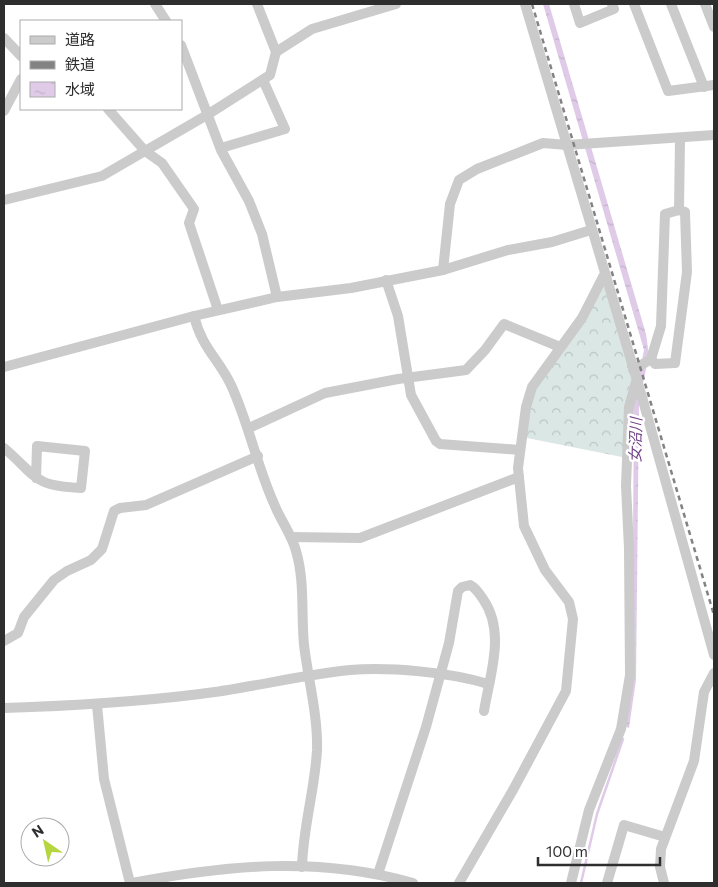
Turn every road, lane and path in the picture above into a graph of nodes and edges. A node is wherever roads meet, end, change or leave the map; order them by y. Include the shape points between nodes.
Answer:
1 (155, 4) edge
2 (257, 4) edge
3 (396, 4) edge
4 (525, 4) edge
5 (574, 4) edge
6 (612, 4) edge
7 (634, 4) edge
8 (671, 4) edge
9 (705, 4) edge
10 (165, 20) edge
11 (714, 27) edge
12 (4, 38) edge
13 (182, 48) edge
14 (276, 52) junction
15 (20, 55) edge
16 (262, 80) junction
17 (20, 81) edge
18 (709, 86) edge
19 (109, 110) edge
20 (4, 111) edge
21 (207, 115) junction
22 (714, 135) edge
23 (680, 138) junction
24 (567, 145) junction
25 (221, 148) junction
26 (146, 151) junction
27 (4, 200) edge
28 (679, 210) junction
29 (591, 230) junction
30 (443, 270) junction
31 (604, 275) junction
32 (386, 280) junction
33 (277, 297) junction
34 (218, 310) junction
35 (194, 316) junction
36 (560, 347) junction
37 (651, 359) junction
38 (4, 367) edge
39 (633, 370) junction
40 (408, 377) junction
41 (636, 382) junction
42 (249, 428) junction
43 (4, 448) edge
44 (520, 450) junction
45 (258, 456) junction
46 (519, 477) junction
47 (36, 478) junction
48 (290, 537) junction
49 (4, 641) edge
50 (714, 655) edge
51 (714, 673) edge
52 (439, 674) junction
53 (308, 677) junction
54 (488, 684) junction
55 (96, 705) junction
56 (4, 708) edge
57 (484, 711) dead end
58 (665, 837) junction
59 (302, 867) junction
60 (378, 874) junction
61 (131, 883) edge
62 (413, 883) edge
63 (459, 883) edge
64 (571, 883) edge
65 (607, 883) edge
66 (664, 883) edge

1 - 10 street
2 - 14 street
3 - 14 street via 312,28
4 - 24 street
5 - 6 street via 580,23 614,9
7 - 18 street via 668,91
8 - 18 street
9 - 11 street
12 - 15 street
13 - 21 street
14 - 16 street via 270,76
16 - 21 street
16 - 25 street via 285,129
17 - 20 street
19 - 26 street
21 - 25 street
21 - 26 street
22 - 23 street
23 - 24 street
23 - 28 street
24 - 29 street
24 - 30 street via 544,143 477,169 459,180 450,204
25 - 33 street via 262,234
26 - 27 street via 102,176
26 - 34 street via 162,163 194,209 189,223
28 - 37 street via 665,214 660,326
28 - 37 street via 685,212 686,272 675,363 654,364
29 - 30 street
29 - 31 street
30 - 32 street
31 - 36 street via 582,318
31 - 39 street
32 - 33 street via 351,288
32 - 40 street via 398,316
33 - 34 street
34 - 35 street
35 - 38 street
35 - 42 street via 198,332 224,372
36 - 40 street via 504,324 466,370
36 - 44 street via 532,387
37 - 39 street
39 - 41 street
40 - 42 street via 325,394
40 - 44 street via 411,395 440,444
41 - 50 street
41 - 64 street via 629,407 626,486 630,675 621,729 589,810
42 - 45 street
43 - 47 street
44 - 46 street
45 - 48 street via 275,506
45 - 49 street via 146,505 114,511 102,549 91,560 54,580 24,617 18,633
46 - 48 street via 360,538
46 - 63 street via 524,526 545,570 569,602 573,619 566,691
47 - 47 street via 57,487 80,488 85,451 37,446
48 - 53 street via 300,571
51 - 58 street via 704,692 694,761
52 - 53 street via 351,670
52 - 54 street
52 - 54 street via 449,644 458,591 470,585 492,612 494,620 496,636
52 - 60 street via 426,727
53 - 55 street via 200,694
53 - 59 street via 316,727 316,751
54 - 57 street
55 - 56 street
55 - 61 street via 104,779
58 - 65 street via 624,825
58 - 66 street via 660,867
59 - 60 street
59 - 61 street via 218,868
60 - 62 street

